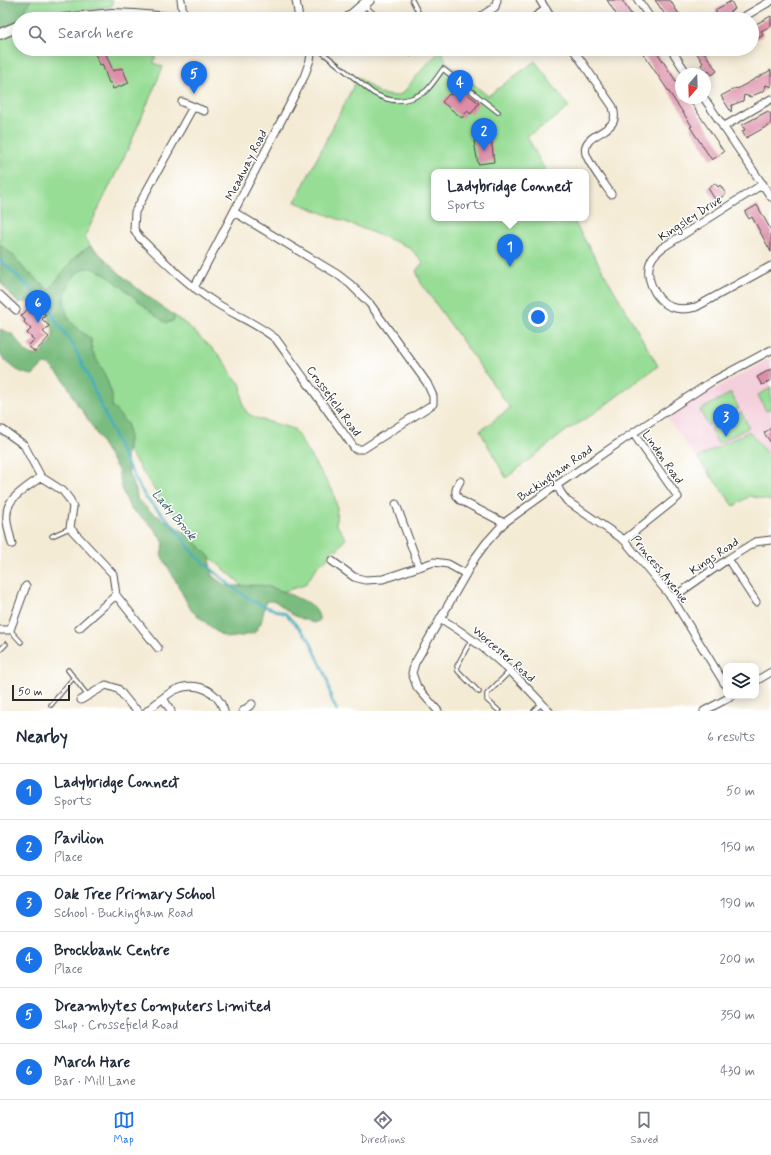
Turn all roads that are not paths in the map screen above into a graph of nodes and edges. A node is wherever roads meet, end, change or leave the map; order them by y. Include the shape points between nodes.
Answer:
1 (181, 0) edge
2 (296, 0) edge
3 (412, 0) edge
4 (497, 0) edge
5 (540, 0) edge
6 (638, 0) edge
7 (771, 1) edge
8 (366, 2) edge
9 (546, 10) joint
10 (183, 12) edge
11 (298, 12) edge
12 (355, 12) edge
13 (374, 12) edge
14 (418, 12) edge
15 (485, 12) edge
16 (543, 12) edge
17 (646, 12) edge
18 (752, 12) edge
19 (12, 29) edge
20 (0, 34) edge
21 (311, 56) edge
22 (327, 56) edge
23 (579, 56) edge
24 (675, 56) edge
25 (683, 68) edge
26 (771, 99) edge
27 (182, 102) dead end
28 (708, 104) edge
29 (193, 107) junction
30 (204, 111) dead end
31 (498, 112) dead end
32 (723, 127) junction
33 (763, 184) junction
34 (611, 194) dead end
35 (771, 197) edge
36 (234, 212) junction
37 (771, 266) edge
38 (194, 288) junction
39 (0, 295) edge
40 (16, 310) dead end
41 (771, 350) edge
42 (0, 430) edge
43 (633, 433) junction
44 (42, 476) junction
45 (460, 481) dead end
46 (557, 485) junction
47 (396, 504) dead end
48 (504, 523) junction
49 (70, 528) junction
50 (52, 536) dead end
51 (624, 540) junction
52 (771, 540) edge
53 (12, 544) dead end
54 (728, 559) junction
55 (332, 561) dead end
56 (420, 567) junction
57 (466, 574) junction
58 (26, 586) dead end
59 (116, 595) junction
60 (672, 598) junction
61 (756, 602) dead end
62 (440, 618) junction
63 (79, 628) dead end
64 (0, 630) edge
65 (10, 630) junction
66 (472, 639) junction
67 (21, 642) dead end
68 (6, 644) dead end
69 (158, 648) dead end
70 (0, 650) edge
71 (68, 670) dead end
72 (510, 671) junction
73 (771, 672) edge
74 (74, 677) junction
75 (759, 679) edge
76 (723, 681) edge
77 (479, 692) dead end
78 (88, 696) junction
79 (163, 698) junction
80 (726, 699) edge
81 (81, 700) dead end
82 (542, 703) junction
83 (252, 704) dead end
84 (51, 705) dead end
85 (138, 711) edge
86 (148, 711) edge
87 (171, 711) edge
88 (224, 711) edge
89 (243, 711) edge
90 (438, 711) edge
91 (498, 711) edge
92 (534, 711) edge
93 (549, 711) edge
94 (704, 711) edge

1 - 10 street
2 - 11 street
3 - 14 lane
4 - 15 street via 495,7
5 - 9 street
6 - 17 street
7 - 18 street
8 - 12 street
8 - 13 lane
9 - 16 street
19 - 20 street
21 - 36 street, Meadway Road via 304,77
22 - 31 lane via 373,93 394,101 417,96 425,91 443,69
23 - 34 street via 613,107 613,123 592,137 586,145 586,153
24 - 25 street
26 - 32 street
27 - 29 street
28 - 32 street
29 - 30 street
29 - 38 street, Crossefield Road via 135,212 134,228 139,237
32 - 33 street
33 - 35 street
33 - 37 street, Kingsley Drive via 662,248 653,257 649,268 650,279 653,290 662,300 671,307 683,310 696,307
36 - 38 street, Meadway Road
36 - 38 street, Crossefield Road via 350,284 384,323 426,384 433,396 433,404 363,449 355,449 276,339
39 - 40 street
41 - 43 street, Buckingham Road via 711,382
42 - 44 street via 24,444
43 - 46 street, Buckingham Road
43 - 51 street, Linden Road via 678,497
44 - 49 street via 64,491 70,500 73,507
44 - 53 street via 9,503 7,523
45 - 48 street via 455,491 460,500
46 - 48 street, Buckingham Road
46 - 51 street, Princess Avenue via 568,501
47 - 56 street
48 - 57 street, Buckingham Road via 486,543
49 - 50 lane
49 - 59 street via 113,574
51 - 60 street, Princess Avenue
52 - 54 street, Kings Road via 755,542
54 - 60 street, Kings Road
54 - 61 street
55 - 56 street via 354,577 365,580 383,579
56 - 57 street via 441,562
57 - 62 street, Buckingham Road
58 - 65 street
59 - 63 street
59 - 69 street
60 - 76 street, Princess Avenue
62 - 66 street, Worcester Road
62 - 90 street, Buckingham Road via 412,673 417,687
64 - 65 street
65 - 67 lane
66 - 72 street, Worcester Road
66 - 77 lane via 457,666 458,671
68 - 70 lane
71 - 74 lane
72 - 82 street, Worcester Road
72 - 91 lane via 487,694 487,700
73 - 75 street
74 - 78 lane
74 - 84 lane
78 - 81 street
78 - 85 street via 106,685 118,689
79 - 86 street
79 - 87 street
79 - 88 street via 183,687 203,687 220,702
80 - 94 street
82 - 92 lane
82 - 93 street, Worcester Road
83 - 89 street

